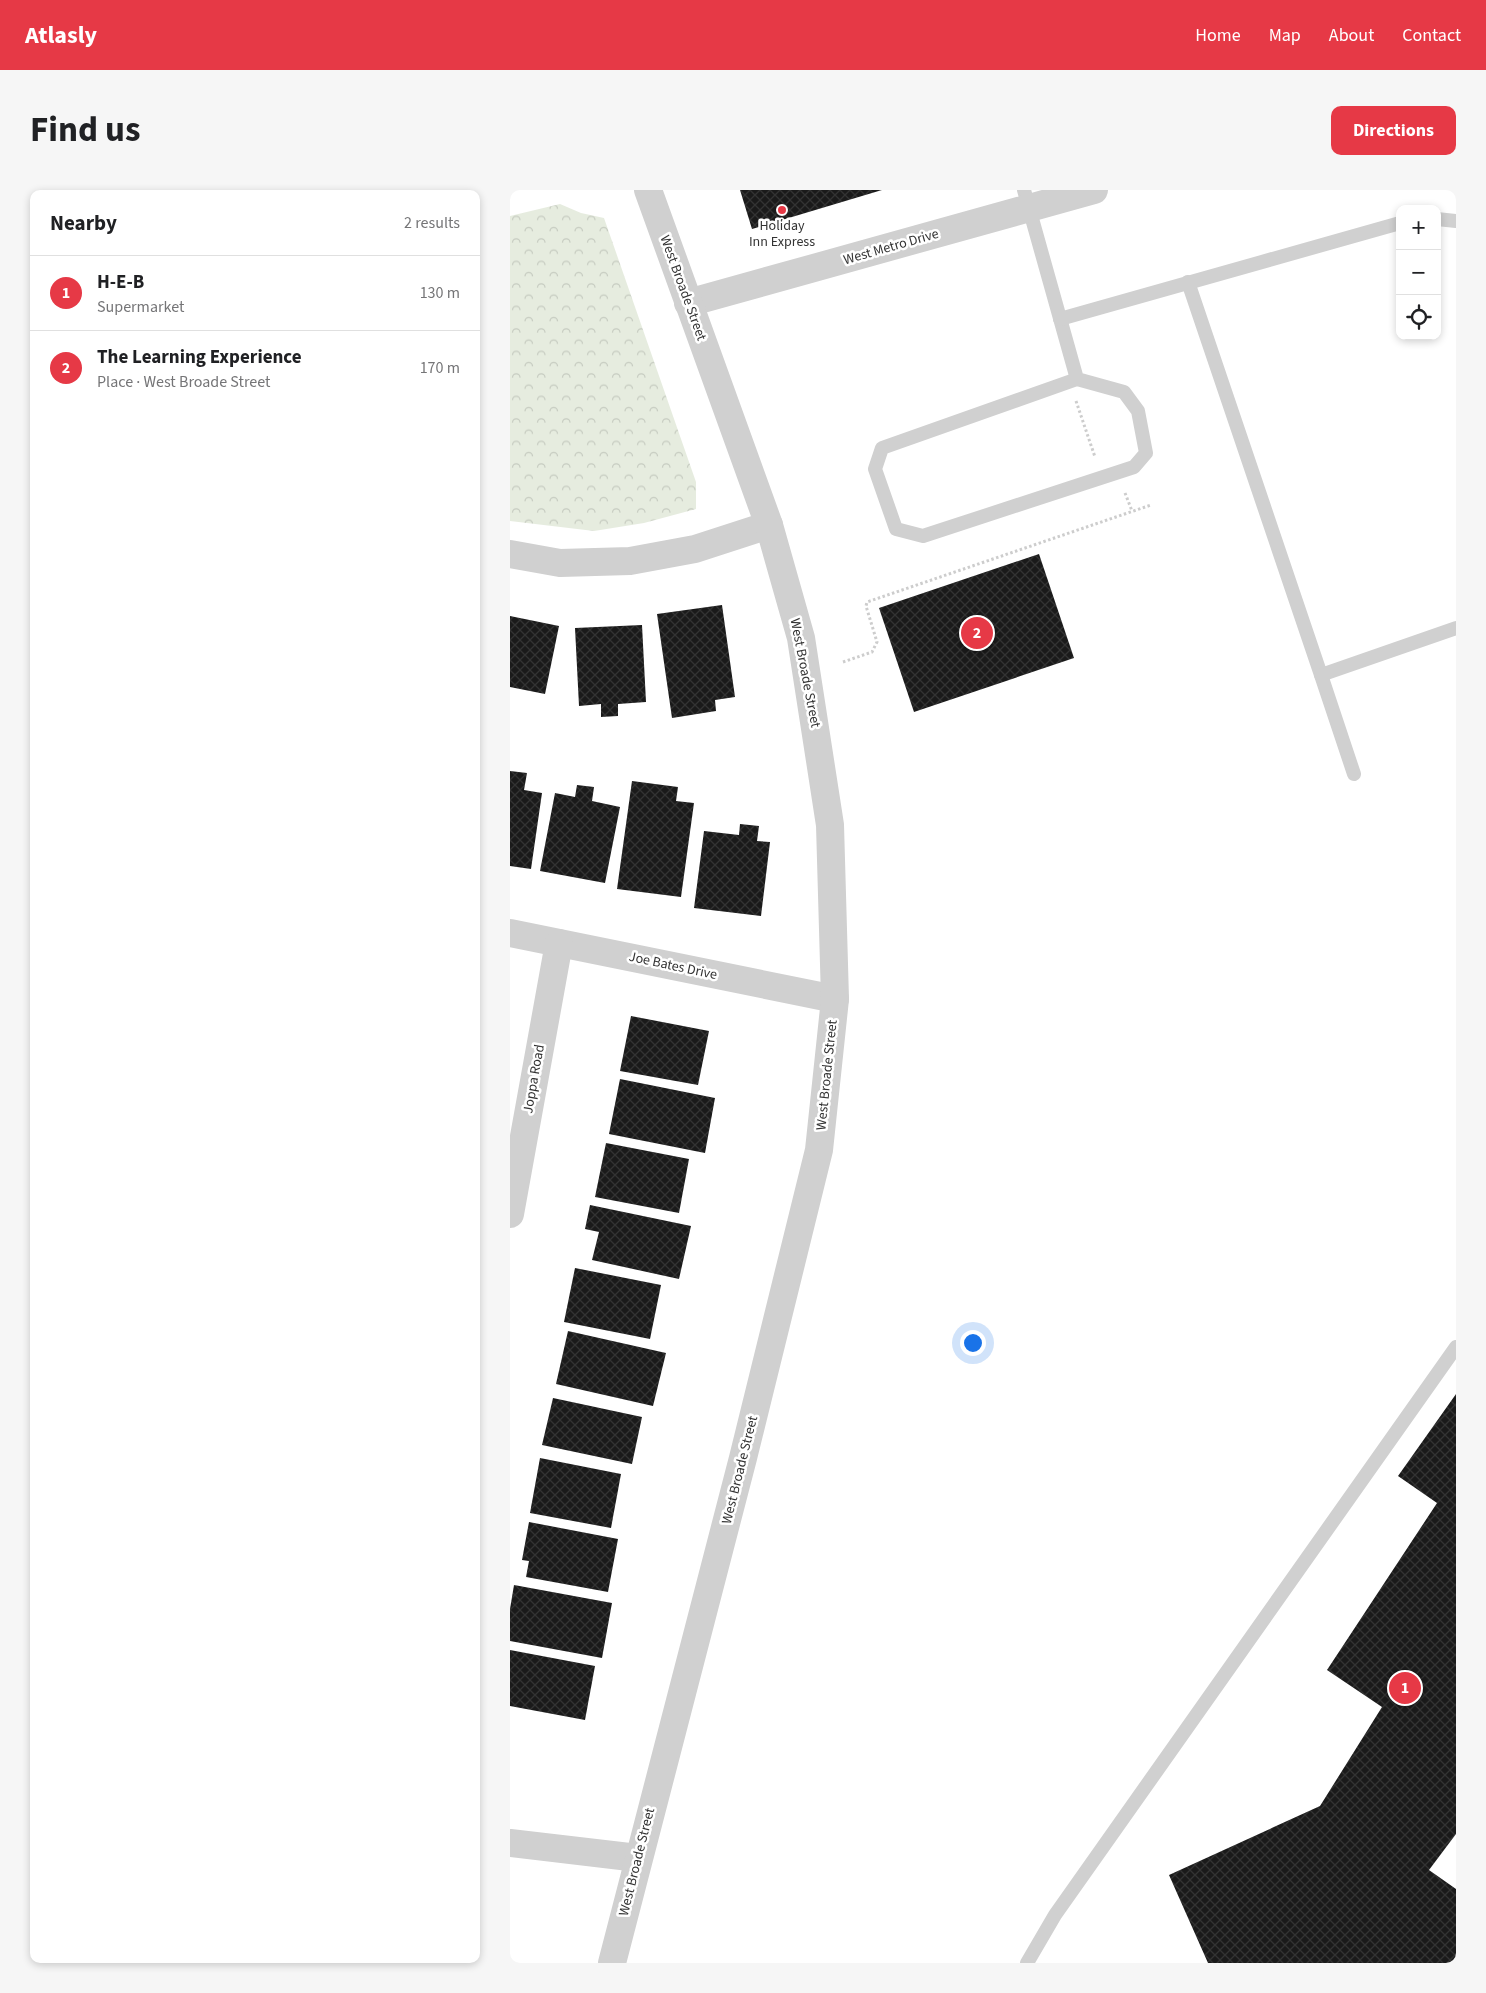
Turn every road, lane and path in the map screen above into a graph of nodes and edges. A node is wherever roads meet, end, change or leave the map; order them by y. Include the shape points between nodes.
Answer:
1 (648, 190) edge
2 (1094, 190) edge
3 (1026, 199) edge
4 (1441, 219) edge
5 (1456, 221) edge
6 (1396, 224) edge
7 (1188, 282) junction
8 (688, 304) junction
9 (1060, 318) junction
10 (1077, 379) junction
11 (1075, 398) dead end
12 (1096, 460) dead end
13 (1122, 485) dead end
14 (1151, 505) dead end
15 (1132, 511) junction
16 (769, 525) junction
17 (510, 554) edge
18 (1456, 628) edge
19 (843, 662) dead end
20 (1321, 675) junction
21 (1354, 774) dead end
22 (510, 933) edge
23 (559, 943) junction
24 (835, 999) junction
25 (510, 1214) edge
26 (1456, 1347) edge
27 (510, 1843) edge
28 (638, 1858) junction
29 (612, 1963) edge
30 (1027, 1963) edge

1 - 8 street, West Broade Street
2 - 3 street, West Metro Drive
3 - 8 street, West Metro Drive
3 - 9 lane
4 - 5 lane
6 - 7 lane
7 - 9 lane
7 - 20 lane
8 - 16 street, West Broade Street
9 - 10 lane
10 - 10 lane via 1124,392 1138,412 1146,453 1134,467 923,536 896,529 875,469 882,448
11 - 12 path
13 - 15 path
14 - 15 path
15 - 19 path via 867,602 877,642 872,652
16 - 17 street via 695,550 630,561 560,563
16 - 24 street, West Broade Street via 801,638 830,824
18 - 20 lane
20 - 21 lane
22 - 23 street, Joe Bates Drive
23 - 24 street, Joe Bates Drive
23 - 25 street, Joppa Road
24 - 28 street, West Broade Street via 820,1150 744,1458
26 - 30 lane via 1055,1914
27 - 28 street
28 - 29 street, West Broade Street

